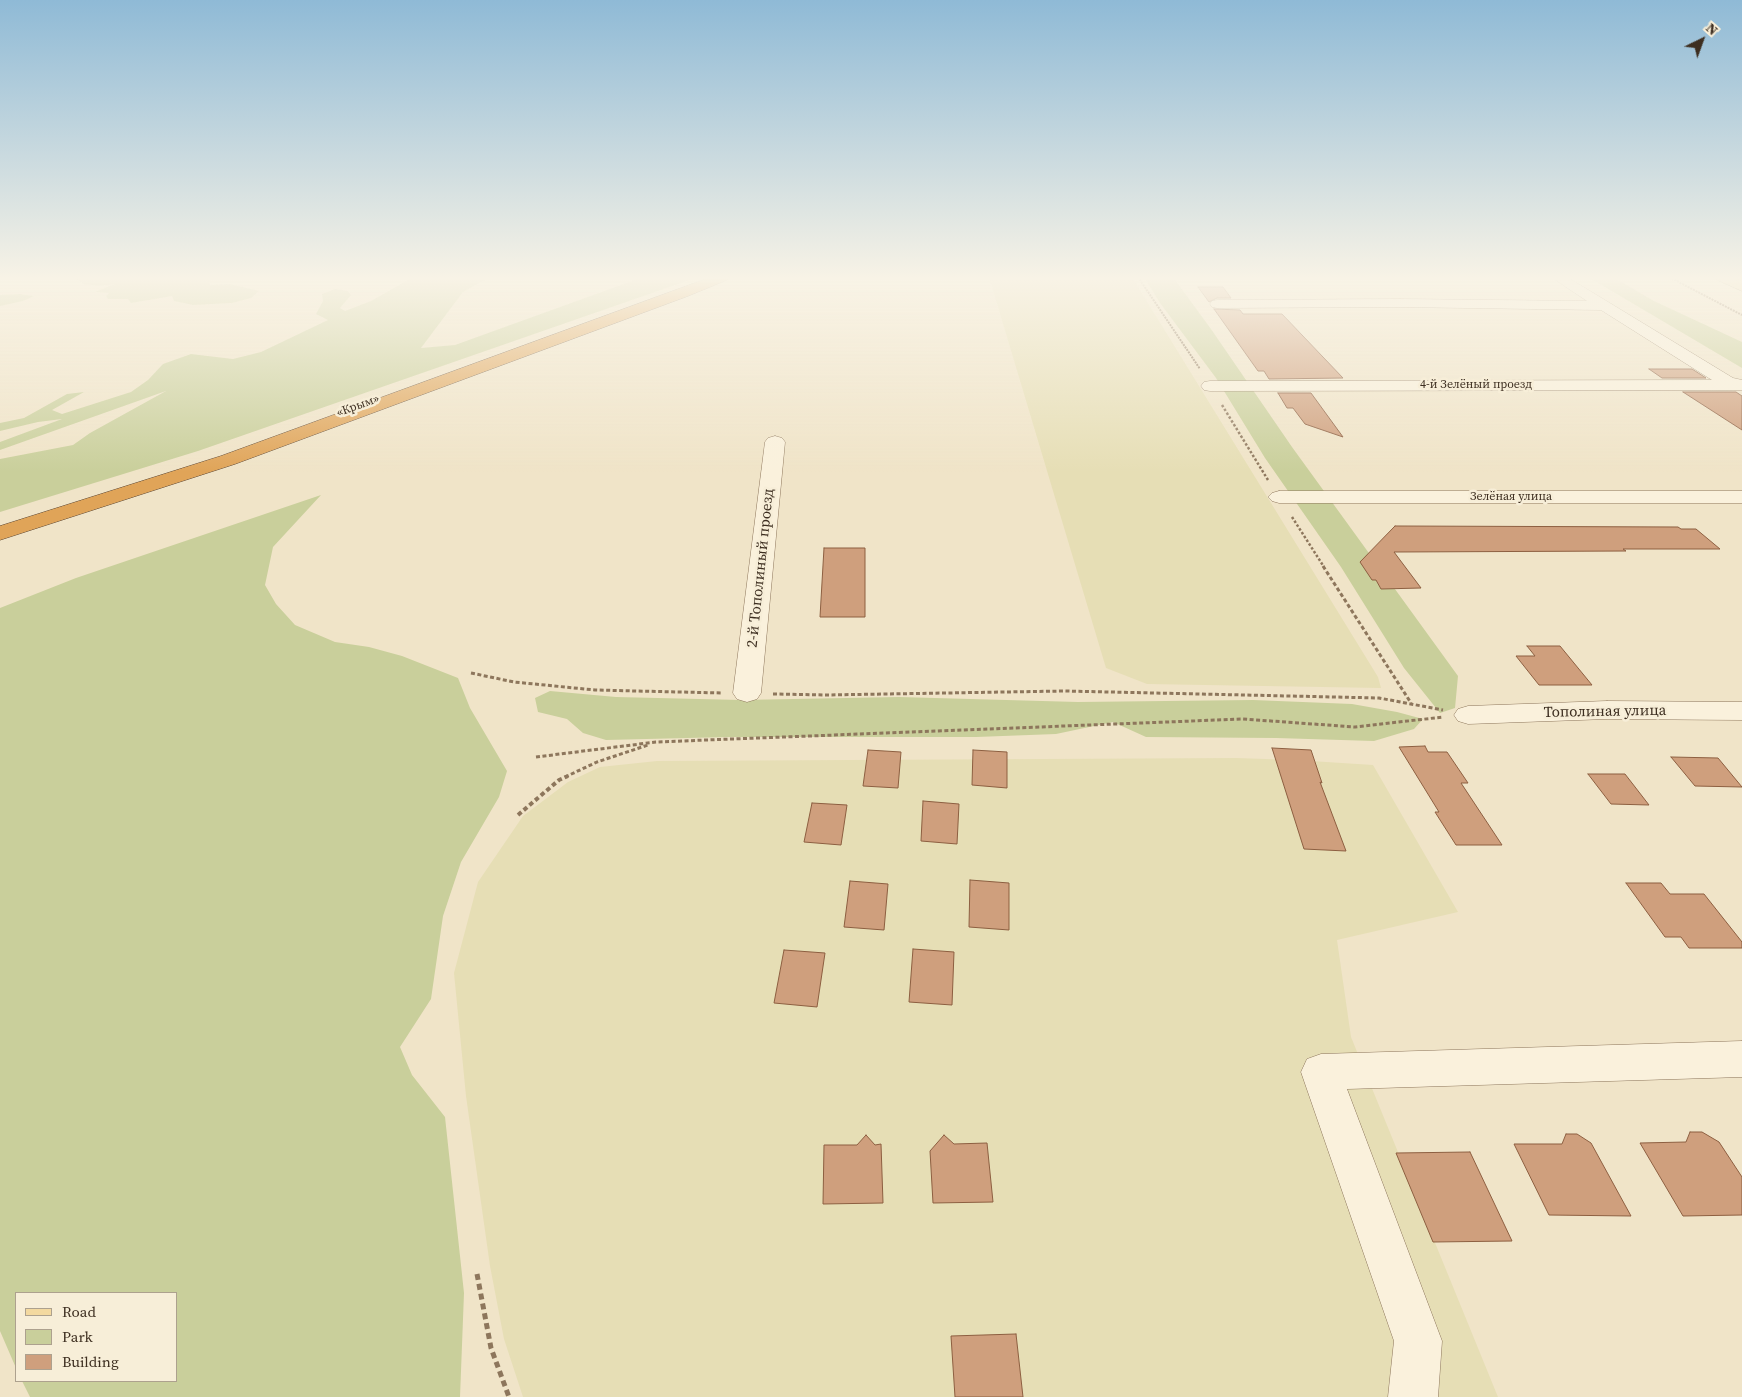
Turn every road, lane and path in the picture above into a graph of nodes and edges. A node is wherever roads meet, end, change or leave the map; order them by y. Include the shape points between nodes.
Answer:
1 (537, 342) edge
2 (548, 342) edge
3 (1664, 342) edge
4 (1210, 386) dead end
5 (1740, 386) edge
6 (775, 442) dead end
7 (1279, 497) dead end
8 (1742, 497) edge
9 (0, 527) edge
10 (0, 533) edge
11 (471, 673) dead end
12 (747, 693) junction
13 (1742, 711) edge
14 (1468, 714) junction
15 (656, 742) junction
16 (536, 757) dead end
17 (518, 815) dead end
18 (1742, 1059) edge
19 (477, 1274) dead end
20 (509, 1397) edge
21 (1413, 1397) edge

1 - 9 highway, «Крым» via 223,454
2 - 10 highway via 228,460
3 - 5 street via 1727,382
4 - 5 street, 4-й Зелёный проезд
6 - 12 street, 2-й Тополиный проезд
7 - 8 street, Зелёная улица
11 - 12 path via 514,682 595,690
12 - 14 path via 1065,691 1378,698
13 - 14 street, Тополиная улица
14 - 15 path via 1355,727 1243,718
15 - 16 path
15 - 17 path via 597,762 559,780
18 - 21 street via 1321,1072 1418,1341
19 - 20 path via 491,1348

